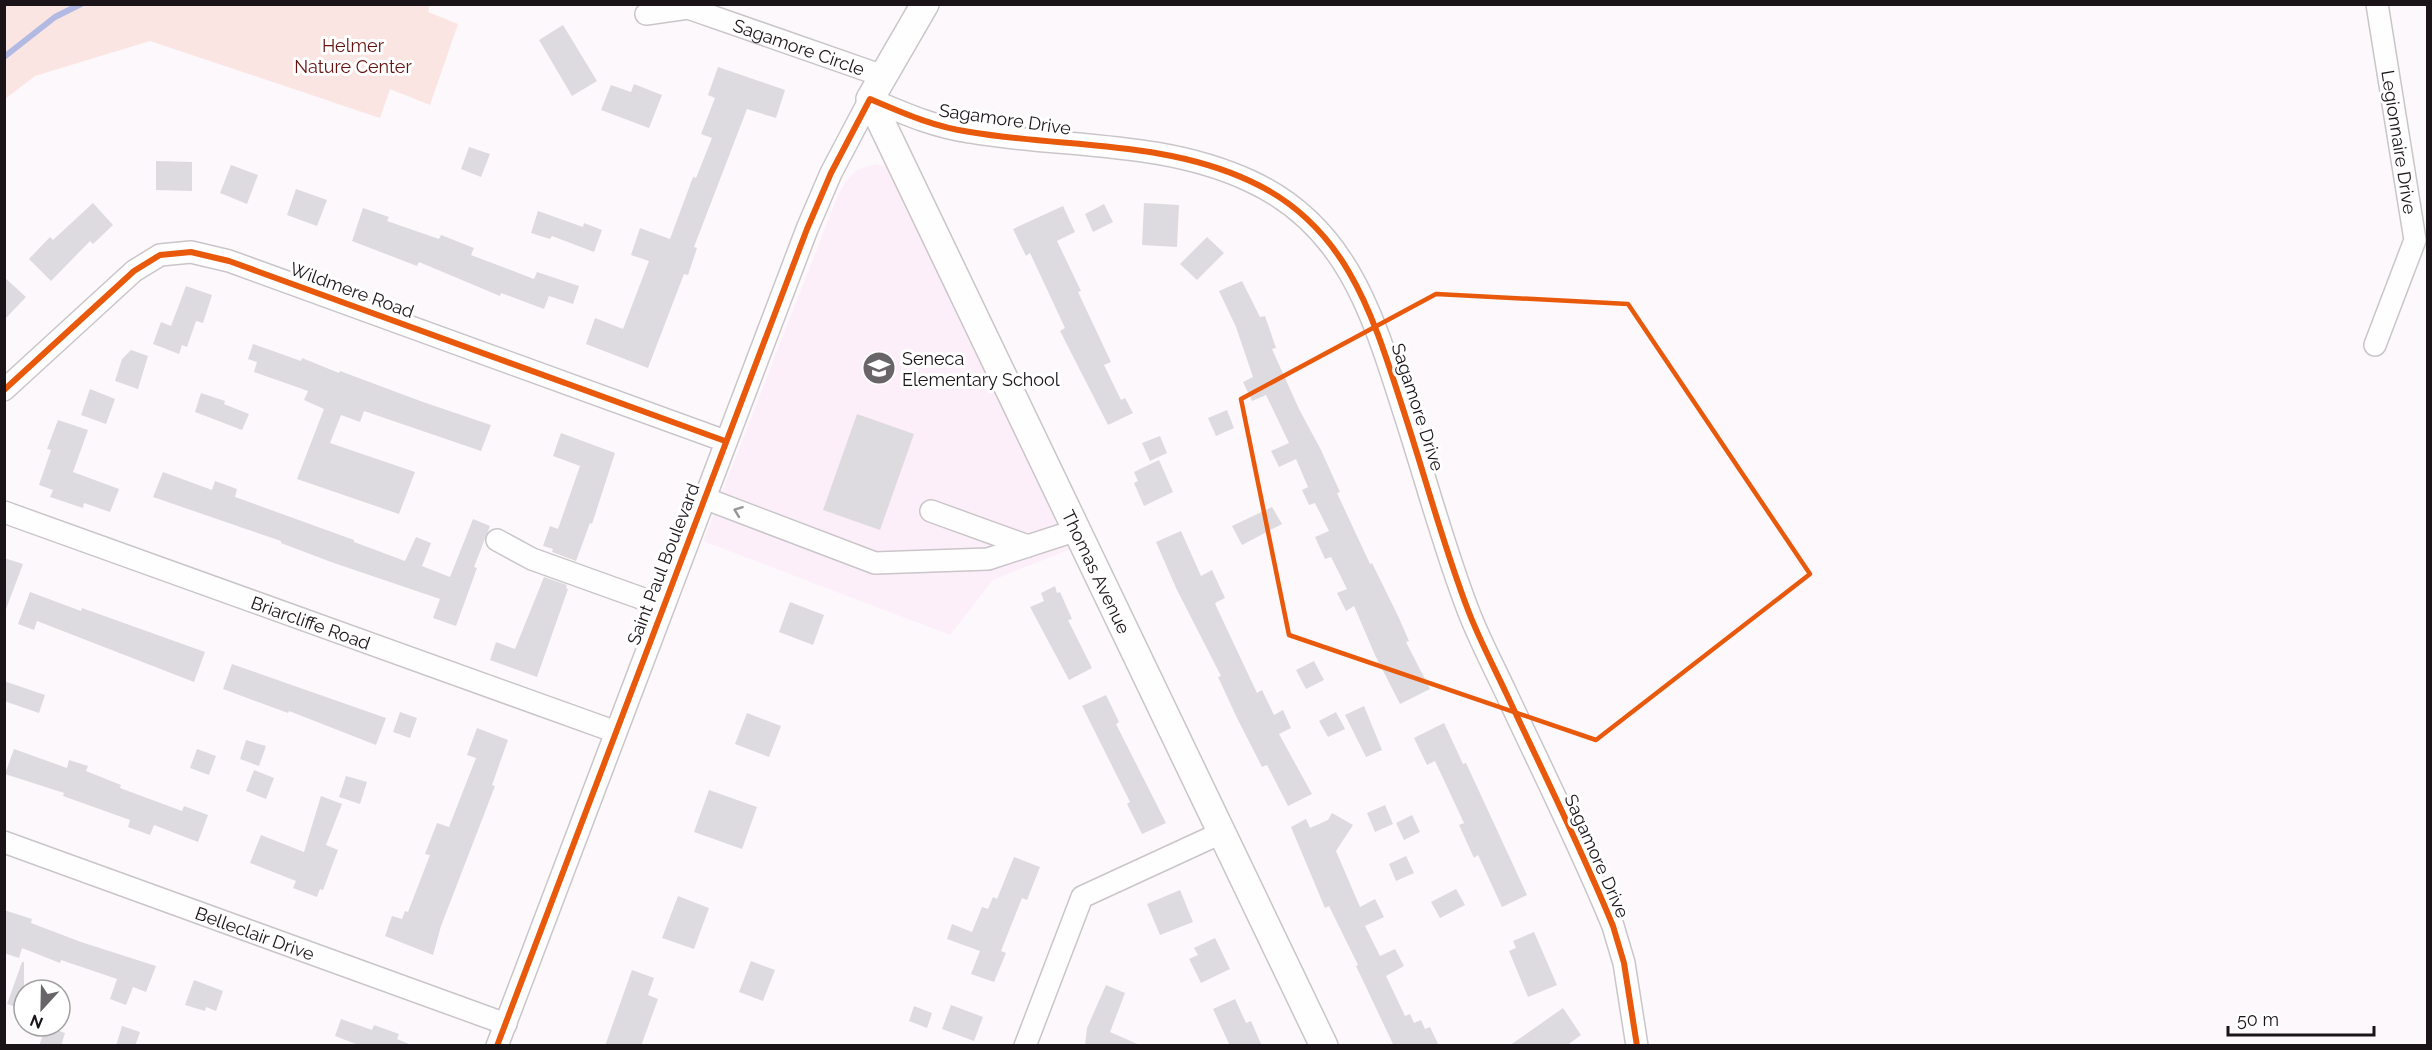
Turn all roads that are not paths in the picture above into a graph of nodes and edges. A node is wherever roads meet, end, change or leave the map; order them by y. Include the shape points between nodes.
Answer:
1 (925, 4) edge
2 (2377, 4) edge
3 (646, 14) dead end
4 (883, 76) junction
5 (870, 99) junction
6 (2375, 345) dead end
7 (4, 390) edge
8 (725, 441) junction
9 (704, 498) junction
10 (931, 511) dead end
11 (4, 512) edge
12 (1077, 530) junction
13 (497, 540) dead end
14 (1028, 546) junction
15 (663, 606) junction
16 (615, 732) junction
17 (1223, 832) junction
18 (4, 842) edge
19 (506, 1024) junction
20 (498, 1046) edge
21 (1025, 1046) edge
22 (1324, 1046) edge
23 (1637, 1046) edge

1 - 4 main road, Saint Paul Boulevard
2 - 6 street, Legionnaire Drive via 2415,240
3 - 4 street, Sagamore Circle via 688,8
4 - 5 main road, Saint Paul Boulevard
5 - 8 street, Saint Paul Boulevard via 807,229
5 - 12 main road, Thomas Avenue
5 - 23 street, Sagamore Drive via 912,118 961,131 1153,152 1214,166 1279,196 1310,221 1335,250 1354,278 1380,336 1468,612 1613,926 1624,963
7 - 8 street, Wildmere Road via 134,271 160,255 191,252 229,261
8 - 9 street, Saint Paul Boulevard
14 -> 9 street via 988,559 875,563
9 - 15 street, Saint Paul Boulevard
10 - 14 street
11 - 16 street, Briarcliffe Road
12 - 14 street
12 - 17 main road, Thomas Avenue
13 - 15 street via 532,559
15 - 16 street, Saint Paul Boulevard
16 - 19 street, Saint Paul Boulevard
17 - 21 street via 1082,897
17 - 22 main road, Thomas Avenue
18 - 19 street, Belleclair Drive
19 - 20 street, Saint Paul Boulevard

